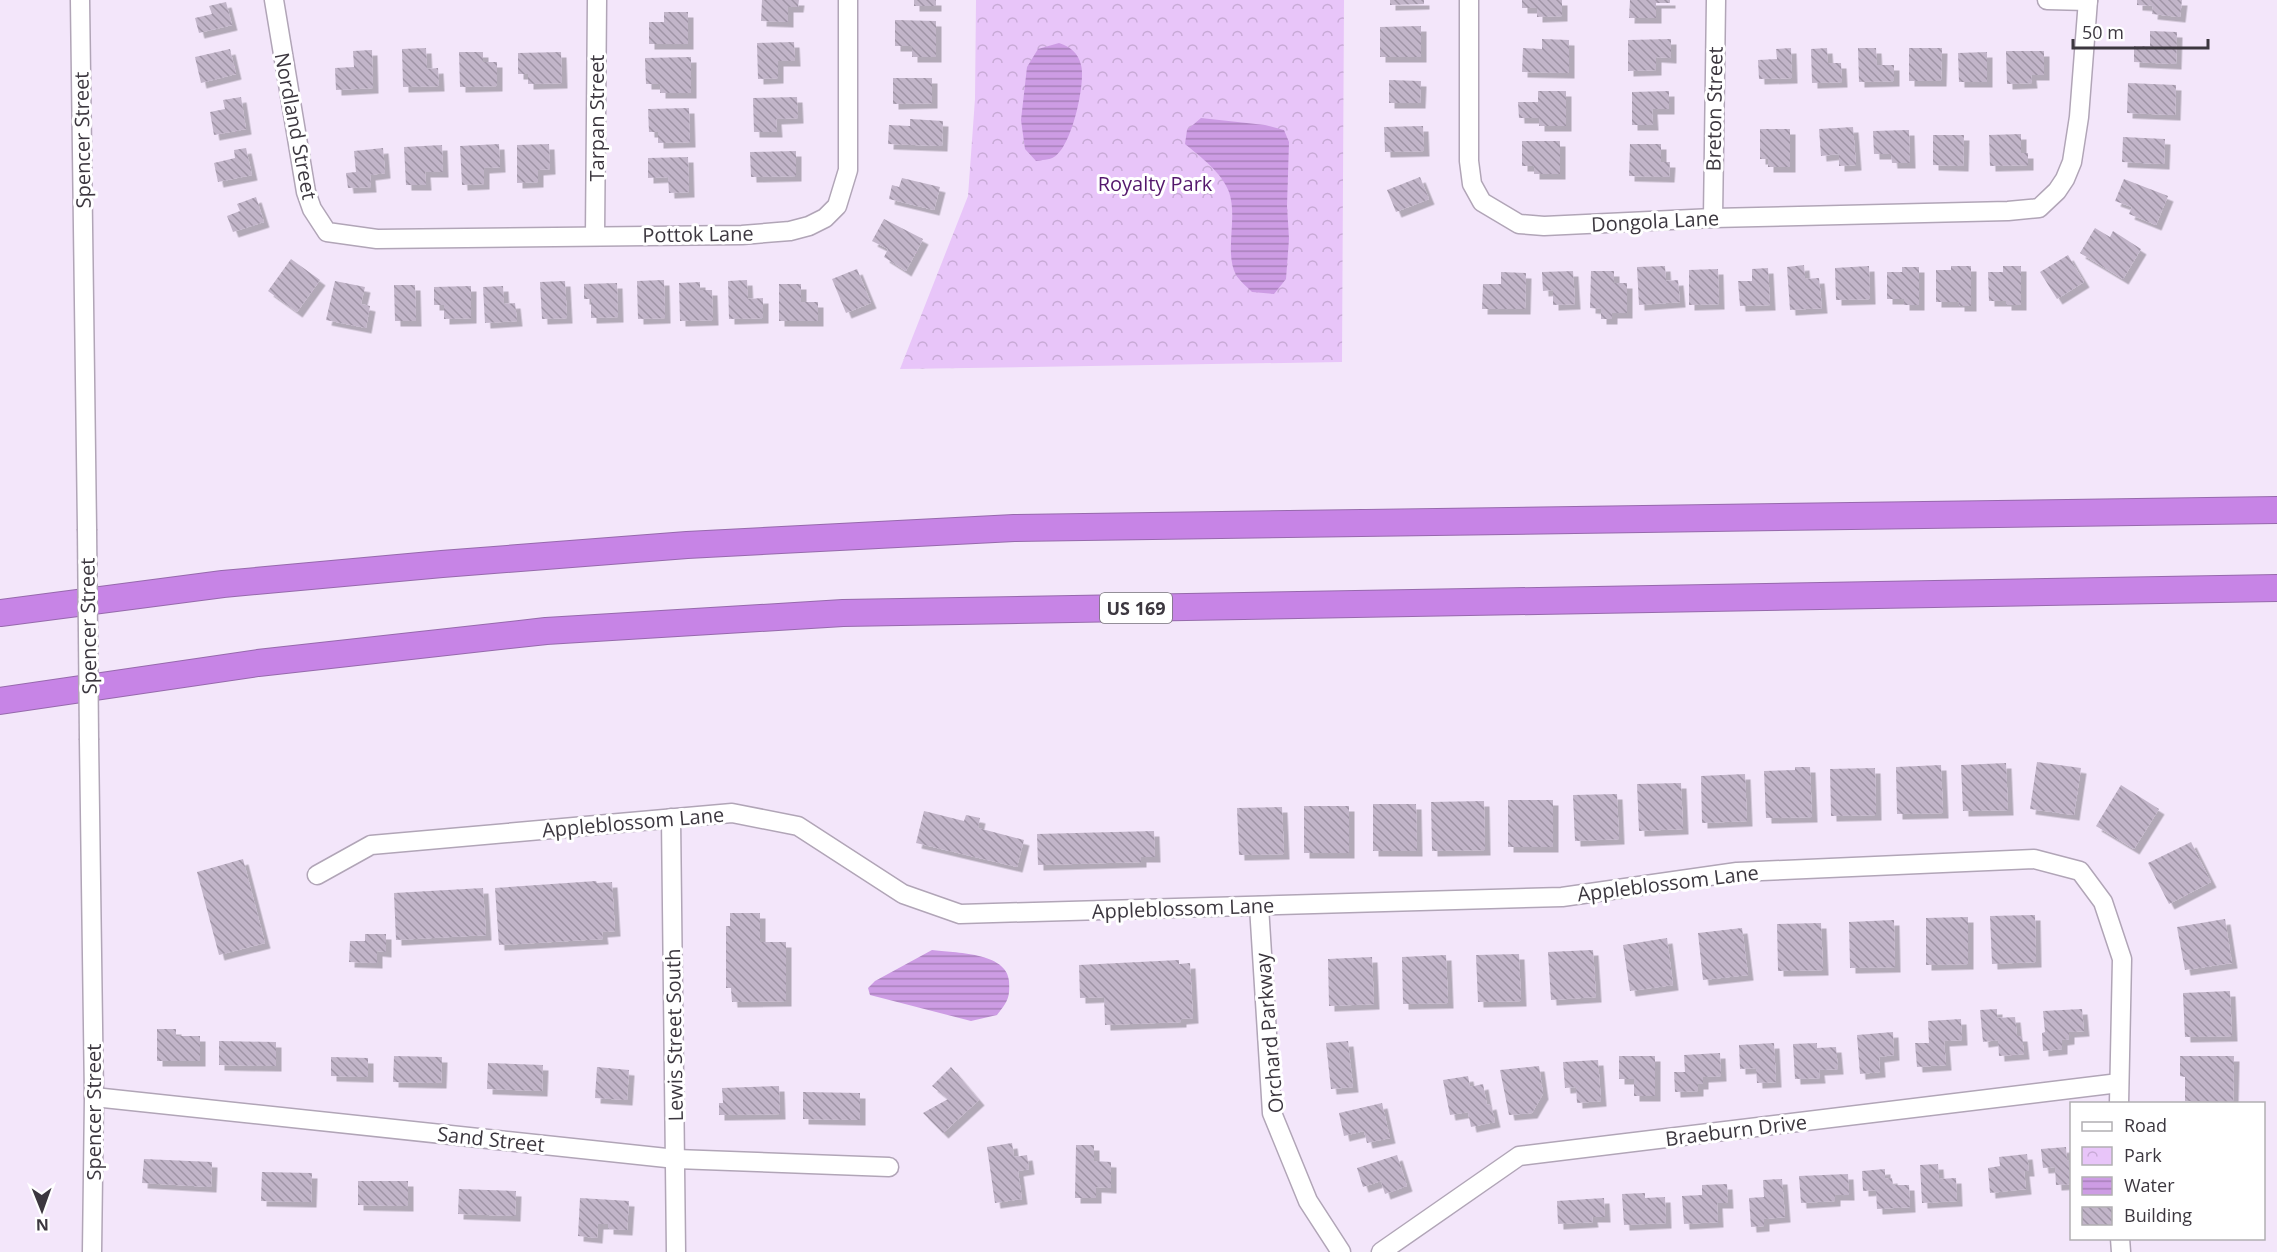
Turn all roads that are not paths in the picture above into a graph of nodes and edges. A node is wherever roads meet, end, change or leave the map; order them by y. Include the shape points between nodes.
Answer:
1 (80, 0) edge
2 (274, 0) edge
3 (597, 0) edge
4 (848, 0) edge
5 (1469, 0) edge
6 (1716, 0) edge
7 (2047, 0) edge
8 (2088, 1) edge
9 (1713, 218) junction
10 (344, 234) joint
11 (595, 236) junction
12 (2277, 510) edge
13 (2277, 588) edge
14 (0, 613) edge
15 (0, 701) edge
16 (671, 818) junction
17 (316, 875) dead end
18 (1259, 906) junction
19 (2119, 1083) junction
20 (94, 1097) junction
21 (2119, 1102) edge
22 (675, 1159) junction
23 (890, 1167) dead end
24 (92, 1252) edge
25 (676, 1252) edge
26 (1341, 1252) edge
27 (1382, 1252) edge

1 - 20 street, Spencer Street, bridge
2 - 10 street, Nordland Street via 306,192 327,232
3 - 11 street, Tarpan Street
4 - 11 street, Pottok Lane via 848,170 837,206 825,218 790,231 742,235
5 - 9 street, Dongola Lane via 1469,160 1472,184 1482,202 1519,224
6 - 9 street, Breton Street
7 - 8 street
8 - 9 street, Dongola Lane via 2072,162 2057,191 2039,208
10 - 11 street, Pottok Lane via 377,239
12 - 14 highway via 1014,528 687,545 442,564 223,584
13 - 15 highway, US 169 via 843,613 546,631 258,663
16 - 17 street, Appleblossom Lane via 371,845
16 - 18 street, Appleblossom Lane via 732,813 798,826 903,894 960,914
16 - 22 street, Lewis Street South
18 - 19 street, Appleblossom Lane via 1562,897 1737,872 2034,859 2080,871 2103,902 2122,959
18 - 26 street, Orchard Parkway via 1272,1113 1308,1201
19 - 21 street
19 - 27 street, Braeburn Drive via 1519,1156
20 - 22 street, Sand Street
20 - 24 street, Spencer Street
22 - 23 street, Sand Street
22 - 25 street, Lewis Street South

